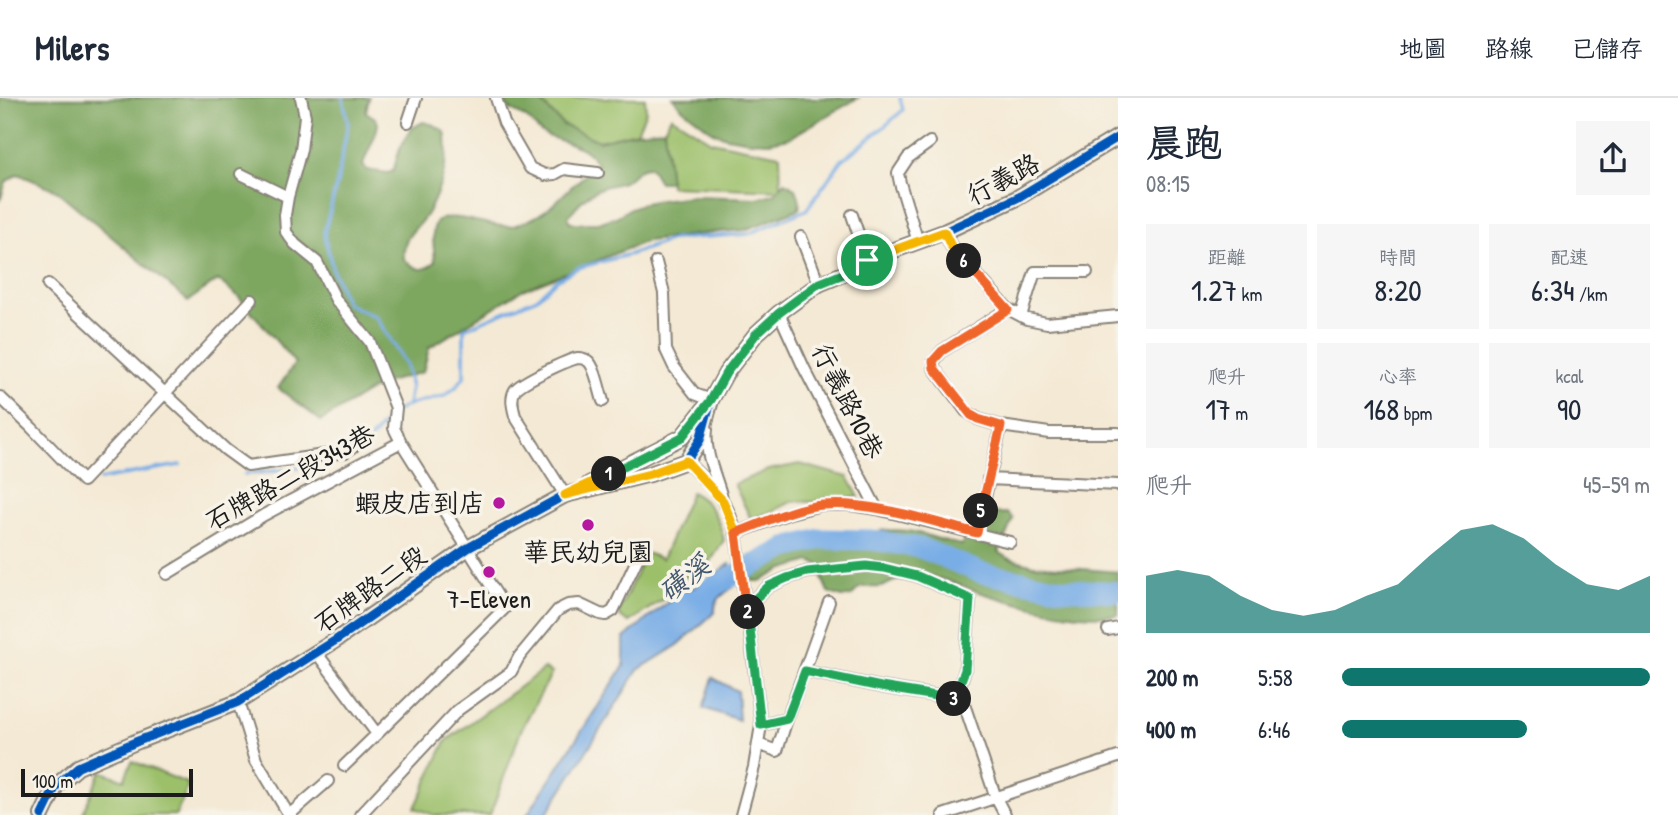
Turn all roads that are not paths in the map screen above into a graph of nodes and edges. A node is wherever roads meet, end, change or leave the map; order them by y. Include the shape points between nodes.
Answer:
1 (301, 98) edge
2 (416, 98) edge
3 (496, 98) edge
4 (408, 122) dead end
5 (1118, 137) edge
6 (930, 142) dead end
7 (597, 173) dead end
8 (241, 174) dead end
9 (288, 197) junction
10 (852, 215) dead end
11 (944, 232) junction
12 (801, 237) dead end
13 (918, 242) junction
14 (867, 260) junction
15 (656, 262) dead end
16 (1087, 272) dead end
17 (818, 284) junction
18 (48, 285) dead end
19 (251, 300) dead end
20 (1008, 310) junction
21 (779, 313) junction
22 (1021, 316) junction
23 (1118, 316) edge
24 (164, 392) junction
25 (0, 397) edge
26 (711, 400) junction
27 (603, 401) dead end
28 (1001, 426) junction
29 (1118, 433) edge
30 (401, 442) junction
31 (353, 447) dead end
32 (686, 461) junction
33 (988, 478) junction
34 (1118, 485) edge
35 (565, 495) junction
36 (723, 501) junction
37 (877, 509) junction
38 (736, 533) junction
39 (977, 533) junction
40 (1010, 542) dead end
41 (468, 548) junction
42 (641, 551) dead end
43 (167, 574) dead end
44 (746, 600) junction
45 (829, 602) dead end
46 (316, 652) junction
47 (805, 671) junction
48 (955, 699) junction
49 (238, 702) junction
50 (787, 719) junction
51 (761, 725) junction
52 (377, 734) junction
53 (758, 744) junction
54 (1118, 757) edge
55 (344, 766) dead end
56 (328, 781) dead end
57 (996, 797) junction
58 (42, 815) edge
59 (289, 815) edge
60 (360, 815) edge
61 (741, 815) edge
62 (943, 815) edge
63 (1005, 815) edge

1 - 9 street via 305,116 301,150
2 - 4 street
3 - 7 street via 504,123 530,167 545,175 564,169
5 - 11 street, 行義路 via 1017,198
6 - 13 street via 908,158 898,173
8 - 9 street
9 - 30 street via 286,232 317,262 336,300 370,342 396,408 394,428
10 - 14 street
11 - 13 street, 行義路
11 - 20 street
12 - 17 street
13 - 14 street, 行義路
14 - 17 street, 行義路
15 - 26 street via 664,293 666,350 695,394
16 - 22 street via 1035,272
17 - 21 street, 行義路
18 - 24 street
19 - 24 street
20 - 22 street
20 - 28 street via 933,361 971,415
21 - 26 street, 行義路 via 756,334
21 - 37 street, 行義路10巷
22 - 23 street via 1047,323
24 - 25 street via 83,481
24 - 31 street via 247,466 345,452
26 - 32 street via 700,440
26 - 35 street via 682,437
26 - 36 street via 706,441
27 - 35 street via 591,364 580,358 517,387 513,396 515,416
28 - 29 street via 1049,433
28 - 33 street
30 - 41 street, 石牌路二段343巷
30 - 43 street, 石牌路二段343巷 via 264,515
32 - 35 street, 石牌路二段
32 - 36 street
33 - 34 street
33 - 39 street
35 - 41 street, 石牌路二段
36 - 38 street
37 - 38 street via 821,505
37 - 39 street
38 - 44 street
39 - 40 street
41 - 46 street, 石牌路二段
41 - 52 street, 石牌路二段343巷 via 505,608
42 - 60 street via 613,611 600,614 579,604 558,610 511,672 458,710
44 - 48 street via 807,572 866,566 917,576 970,599 965,670
44 - 51 street
45 - 47 street
46 - 49 street, 石牌路二段
46 - 52 street
47 - 48 street
47 - 50 street
48 - 57 street via 964,705
49 - 58 street, 石牌路二段 via 78,767 55,786
49 - 59 street via 256,760
50 - 51 street
50 - 53 street via 777,751
51 - 53 street
52 - 55 street
53 - 61 street
54 - 57 street
56 - 59 street
57 - 62 street
57 - 63 street

